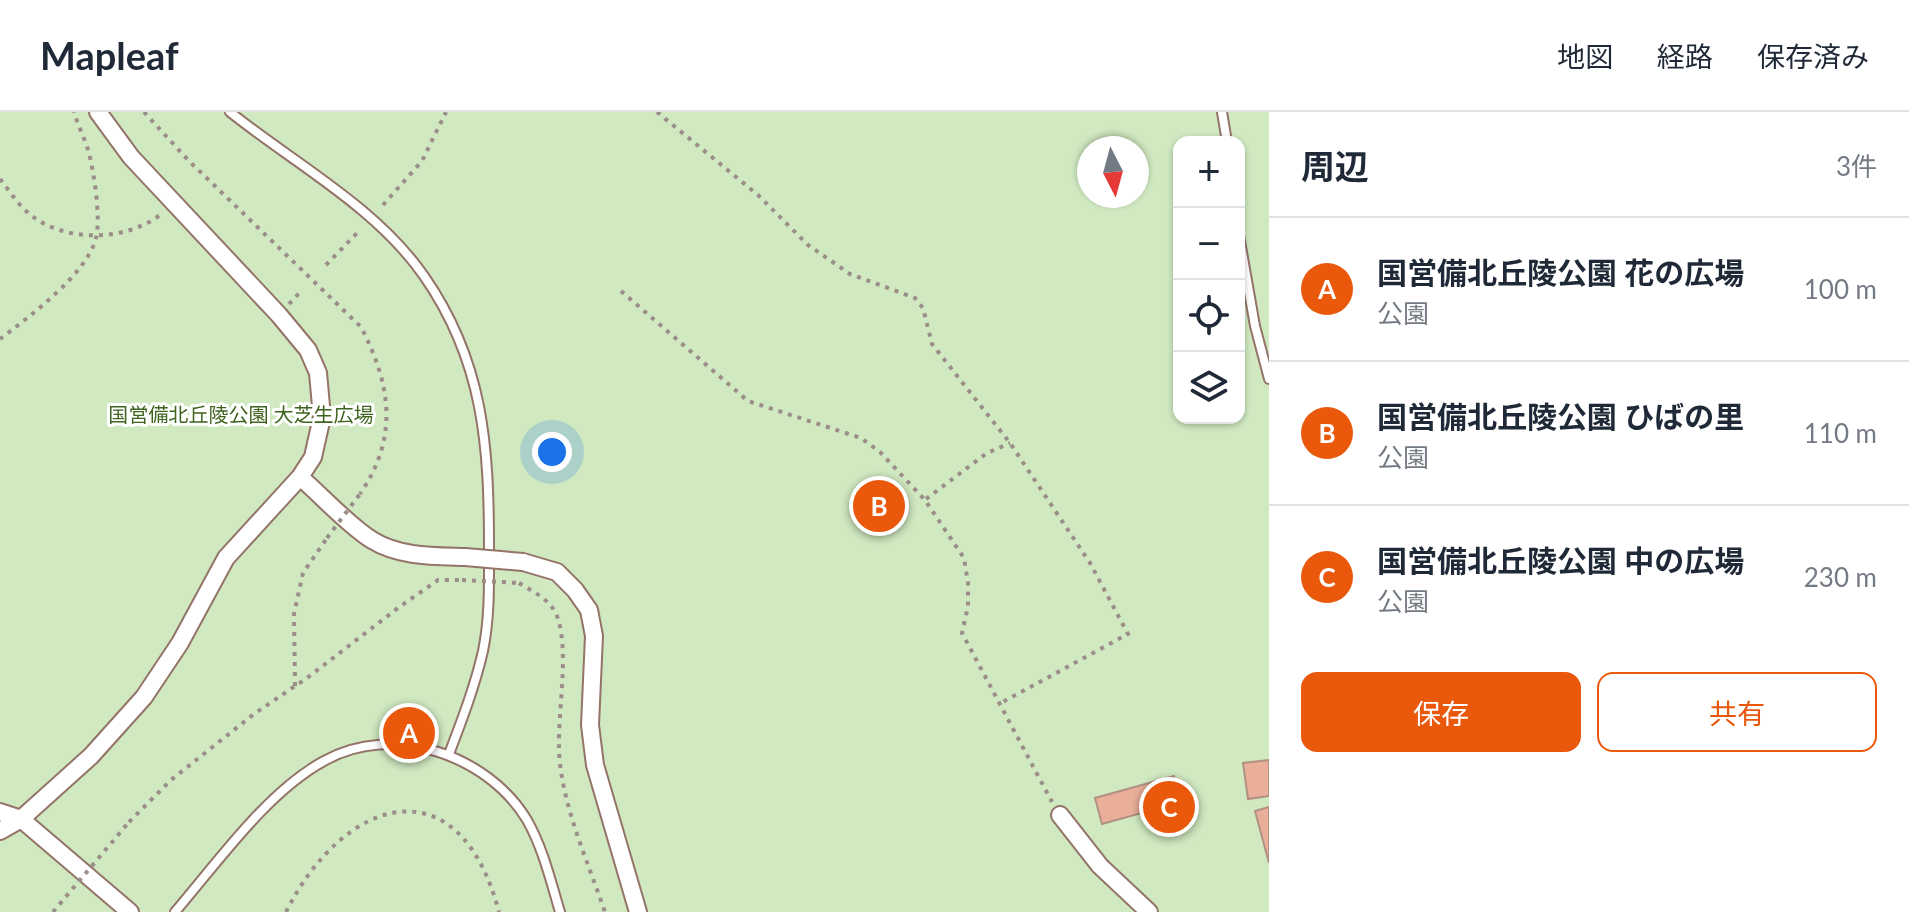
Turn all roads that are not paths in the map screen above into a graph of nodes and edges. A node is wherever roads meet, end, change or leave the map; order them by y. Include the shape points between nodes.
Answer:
1 (98, 112) edge
2 (230, 112) edge
3 (1222, 112) edge
4 (1226, 136) edge
5 (1245, 269) edge
6 (1269, 379) edge
7 (300, 477) junction
8 (449, 754) junction
9 (0, 812) edge
10 (1060, 815) road end
11 (21, 819) junction
12 (0, 831) edge
13 (130, 912) edge
14 (175, 912) edge
15 (560, 912) edge
16 (638, 912) edge
17 (1149, 912) edge

1 - 7 street via 131,157 308,350 318,373 322,417 313,457
2 - 8 lane via 391,239 423,275 466,353 486,449 488,605 483,650
3 - 4 lane
5 - 6 lane
7 - 11 street via 226,558 144,697 91,756
7 - 16 street, bridge via 372,541 431,556 523,562 557,572 575,590 589,610 594,636 590,725 595,765
8 - 14 lane via 401,744 346,751 325,760 275,797
8 - 15 lane via 495,781 527,820
9 - 11 street
10 - 17 street via 1100,866
11 - 12 street
11 - 13 street

